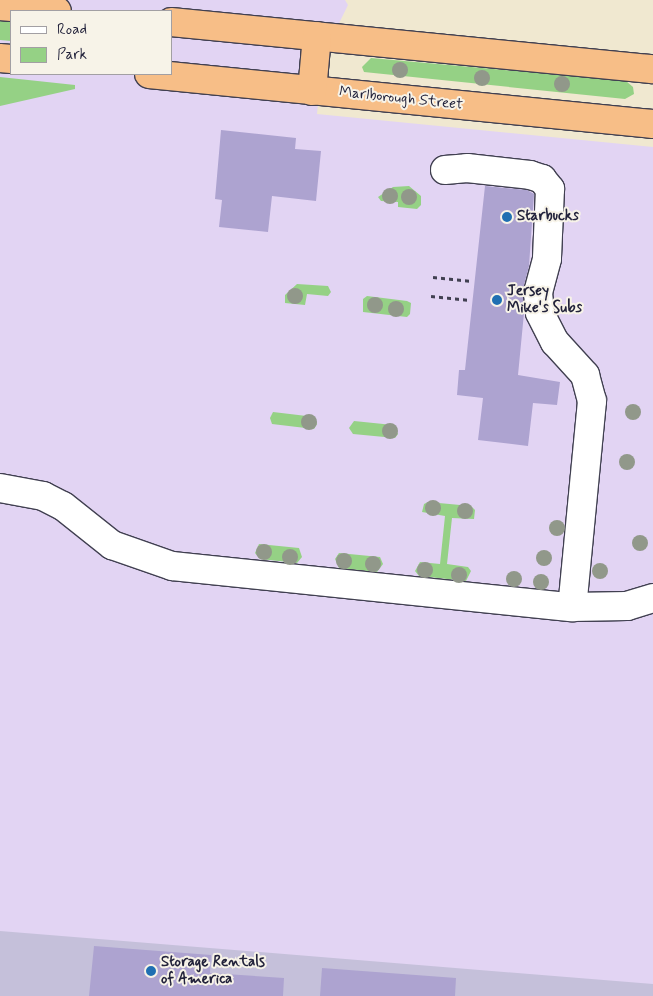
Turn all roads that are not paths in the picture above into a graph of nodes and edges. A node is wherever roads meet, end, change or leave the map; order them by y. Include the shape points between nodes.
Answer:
1 (0, 6) edge
2 (46, 10) edge
3 (172, 22) edge
4 (317, 36) junction
5 (653, 68) edge
6 (159, 75) edge
7 (312, 91) junction
8 (653, 124) edge
9 (445, 170) dead end
10 (0, 488) edge
11 (653, 598) edge
12 (572, 607) junction

1 - 2 highway
3 - 4 highway
4 - 5 highway
4 - 7 highway
6 - 7 highway, Marlborough Street
7 - 8 highway, Marlborough Street
9 - 12 lane via 467,168 530,175 542,179 550,189 547,258 538,292 540,313 556,342 585,375 592,401
10 - 12 lane via 42,496 63,506 112,545 172,566
11 - 12 lane via 627,606

